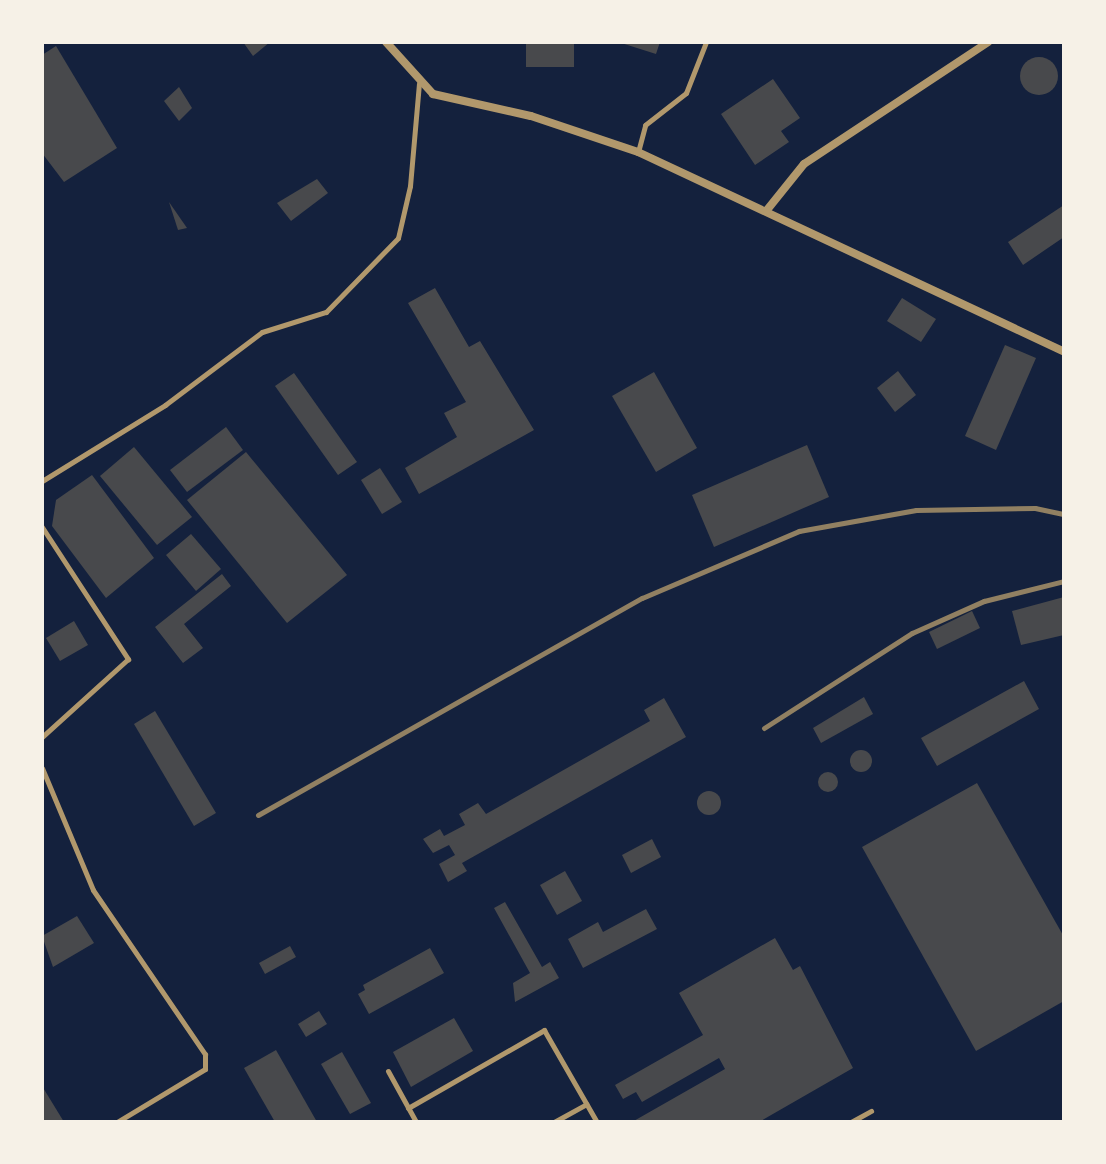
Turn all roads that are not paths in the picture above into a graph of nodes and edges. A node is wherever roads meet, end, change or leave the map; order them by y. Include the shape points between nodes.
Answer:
1 (386, 42) edge
2 (706, 42) edge
3 (988, 42) edge
4 (419, 83) junction
5 (638, 152) junction
6 (767, 210) junction
7 (1064, 352) edge
8 (42, 481) edge
9 (42, 527) edge
10 (42, 737) edge
11 (42, 768) edge
12 (388, 1071) dead end
13 (586, 1104) junction
14 (408, 1108) junction
15 (871, 1111) dead end
16 (117, 1122) edge
17 (416, 1122) edge
18 (554, 1122) edge
19 (597, 1122) edge
20 (851, 1122) edge

1 - 4 street
2 - 5 lane via 686,93 645,125
3 - 6 street via 804,164
4 - 5 street via 433,94 531,116
4 - 8 lane via 410,186 398,238 326,312 262,332 165,405
5 - 6 street
6 - 7 street
9 - 10 lane via 128,659
11 - 16 lane via 93,890 205,1054 205,1069
12 - 14 lane
13 - 14 lane via 544,1030
13 - 18 lane
13 - 19 lane
14 - 17 lane
15 - 20 lane

